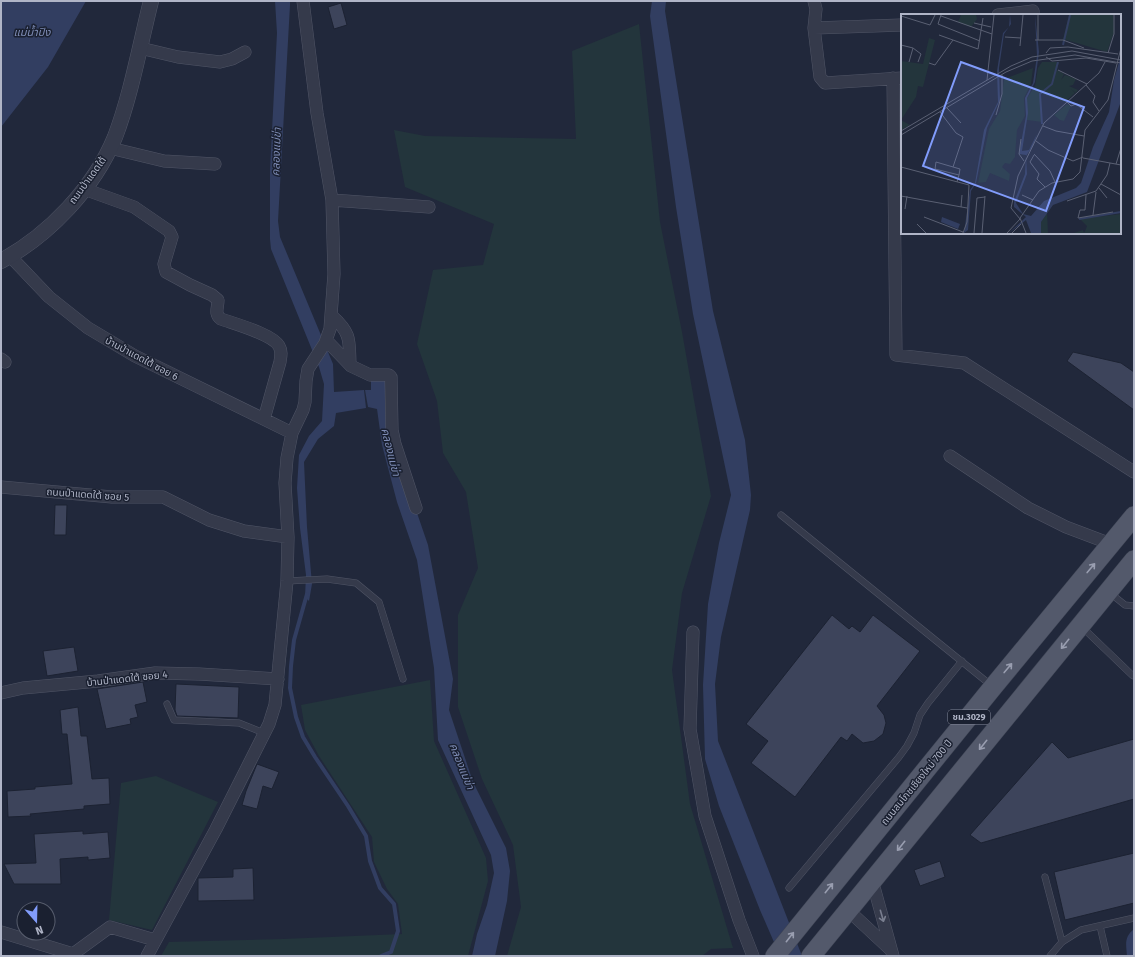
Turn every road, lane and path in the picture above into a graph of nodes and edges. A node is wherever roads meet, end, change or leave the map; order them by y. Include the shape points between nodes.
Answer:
1 (151, 1) edge
2 (303, 1) edge
3 (814, 1) edge
4 (1007, 14) edge
5 (1033, 14) edge
6 (901, 26) edge
7 (814, 28) junction
8 (140, 48) junction
9 (245, 52) dead end
10 (898, 78) edge
11 (110, 148) junction
12 (215, 164) dead end
13 (84, 189) junction
14 (332, 200) junction
15 (429, 207) dead end
16 (5, 259) edge
17 (332, 316) junction
18 (326, 342) junction
19 (350, 365) junction
20 (264, 419) junction
21 (292, 433) junction
22 (950, 456) dead end
23 (1134, 472) edge
24 (1, 488) edge
25 (416, 508) dead end
26 (782, 515) dead end
27 (1134, 516) edge
28 (288, 537) junction
29 (1111, 544) junction
30 (1134, 560) edge
31 (287, 582) junction
32 (1108, 592) junction
33 (1134, 606) edge
34 (1080, 626) junction
35 (693, 632) dead end
36 (962, 661) junction
37 (1134, 676) edge
38 (278, 679) junction
39 (403, 679) dead end
40 (993, 687) junction
41 (1, 693) edge
42 (167, 704) dead end
43 (264, 733) junction
44 (1045, 877) dead end
45 (872, 880) junction
46 (789, 888) dead end
47 (848, 910) junction
48 (1134, 918) edge
49 (1100, 926) junction
50 (1, 932) edge
51 (155, 940) junction
52 (1062, 942) junction
53 (893, 954) edge
54 (147, 956) edge
55 (753, 956) edge
56 (775, 956) edge
57 (811, 956) edge
58 (1050, 956) edge
59 (1108, 956) edge

1 - 8 street, ถนนป่าแดดใต้
2 - 14 street via 317,112
3 - 7 street
4 - 5 street via 1033,11
6 - 7 street
7 - 10 street via 820,77 825,84
8 - 9 street via 178,57 220,62
8 - 11 street, ถนนป่าแดดใต้ via 122,116
10 - 23 street via 896,355 964,363
11 - 12 street via 164,161
11 - 13 street, ถนนป่าแดดใต้
13 - 16 street, ถนนป่าแดดใต้ via 47,228
13 - 20 street via 134,207 170,231 172,237 164,264 166,272 218,300 218,317 266,336 280,347 280,362
14 - 15 street
14 - 17 street
16 - 20 street, บ้านป่าแดดใต้ ซอย 6 via 88,328 135,356
17 - 18 street
17 - 19 street via 341,325 350,341
18 - 19 street
18 - 21 street via 308,370 303,410
19 - 25 street via 370,375 391,377 392,430
20 - 21 street, บ้านป่าแดดใต้ ซอย 6
21 - 28 street via 286,471
22 - 29 street via 1028,508 1066,527
24 - 28 street, ถนนป่าแดดใต้ ซอย 5 via 112,497 163,497 209,520 244,531
26 - 36 lane
27 - 29 main road, ถนนสมโภชเชียงใหม่ 700 ปี / ชม.3029
28 - 31 street
40 -> 29 main road, ถนนสมโภชเชียงใหม่ 700 ปี / ชม.3029
30 - 32 main road, ชม.3029
31 - 38 street
31 - 39 lane via 326,579 356,583 379,602
32 - 33 lane via 1125,605
32 - 34 main road, ชม.3029
34 - 37 lane
34 -> 45 main road, ชม.3029
35 - 55 street via 690,729 706,816
36 - 40 lane
36 - 46 lane via 920,715 907,746 899,757
38 - 41 street, บ้านป่าแดดใต้ ซอย 4 via 155,673 23,688
38 - 43 street via 273,715
56 -> 40 main road, ถนนสมโภชเชียงใหม่ 700 ปี / ชม.3029
42 - 43 lane via 174,720 239,723
43 - 51 street via 216,829
44 - 52 lane
45 - 47 main road, ชม.3029
45 -> 53 street
47 - 53 street
47 - 57 main road, ชม.3029
48 - 49 lane
49 - 52 lane via 1081,930
49 - 59 lane
50 - 51 street via 73,954 110,927
51 - 54 street
52 - 58 lane

